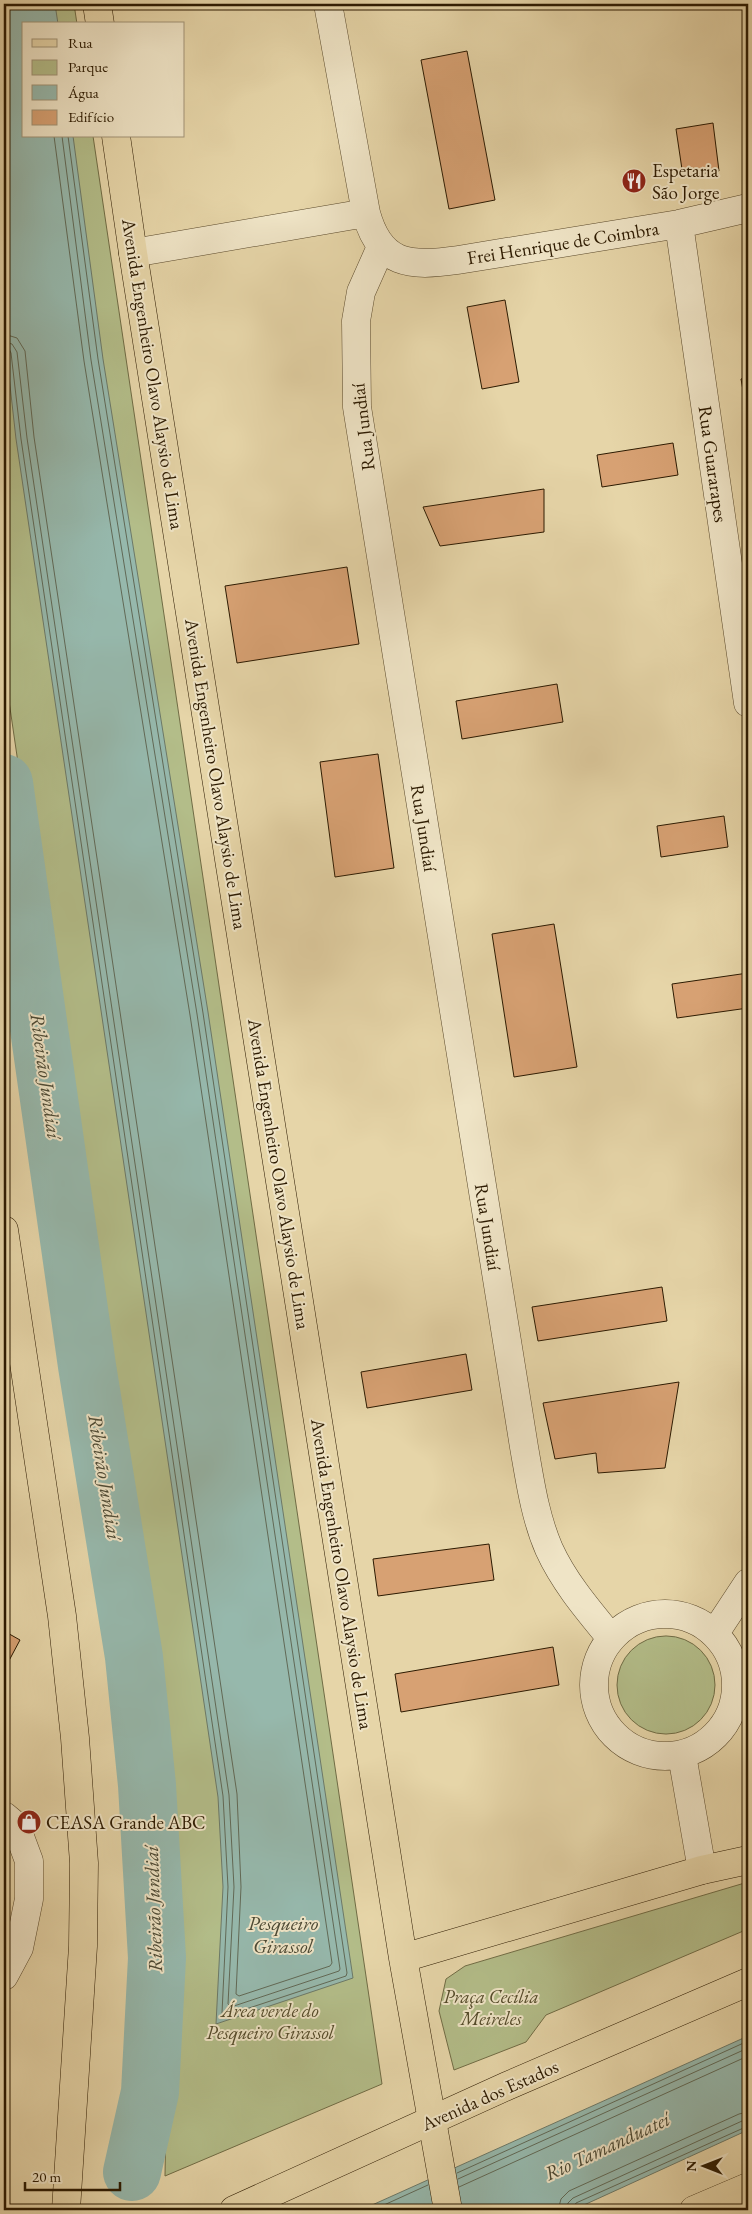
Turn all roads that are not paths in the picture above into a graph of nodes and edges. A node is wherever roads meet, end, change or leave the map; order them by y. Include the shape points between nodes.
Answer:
1 (97, 4) edge
2 (328, 4) edge
3 (100, 22) edge
4 (116, 138) edge
5 (748, 208) edge
6 (366, 212) junction
7 (679, 224) junction
8 (381, 247) junction
9 (133, 254) junction
10 (737, 553) edge
11 (748, 703) edge
12 (4, 1230) edge
13 (748, 1582) edge
14 (715, 1633) junction
15 (610, 1638) junction
16 (682, 1755) junction
17 (4, 1816) edge
18 (748, 1860) edge
19 (702, 1870) junction
20 (403, 1958) junction
21 (4, 1976) edge
22 (748, 1982) edge
23 (432, 2122) junction
24 (748, 2186) edge
25 (66, 2210) edge
26 (234, 2210) edge
27 (448, 2210) edge
28 (694, 2210) edge

1 - 3 main road
2 - 6 street
4 - 9 main road, Avenida Engenheiro Olavo Alaysio de Lima
5 - 7 street, Frei Henrique de Coimbra
6 - 8 street via 372,234
6 - 9 street
7 - 8 street, Frei Henrique de Coimbra via 426,265 401,260
7 - 10 street, Rua Guararapes
8 - 15 street, Rua Jundiaí via 361,292 356,321 357,407 522,1438 534,1501 549,1548 578,1599
9 - 20 main road, Avenida Engenheiro Olavo Alaysio de Lima
10 - 11 street, Rua Guararapes
12 - 25 main road via 62,1616 84,1863 83,1946
13 - 14 street
14 - 15 street via 696,1620 673,1613 650,1614 628,1623
14 - 16 street via 728,1651 735,1671 736,1693 730,1714 719,1732 702,1746
15 - 16 street via 599,1654 594,1674 594,1694 599,1713 610,1731 624,1745 643,1753 662,1757
16 - 19 street
17 - 21 street via 16,1826 29,1862 29,1899 19,1948
18 - 19 main road
19 - 20 main road
20 - 23 main road, Avenida Engenheiro Olavo Alaysio de Lima
22 - 23 main road, Avenida dos Estados via 507,2086
23 - 26 main road, Avenida dos Estados
23 - 27 main road, Avenida Engenheiro Olavo Alaysio de Lima
24 - 28 main road

